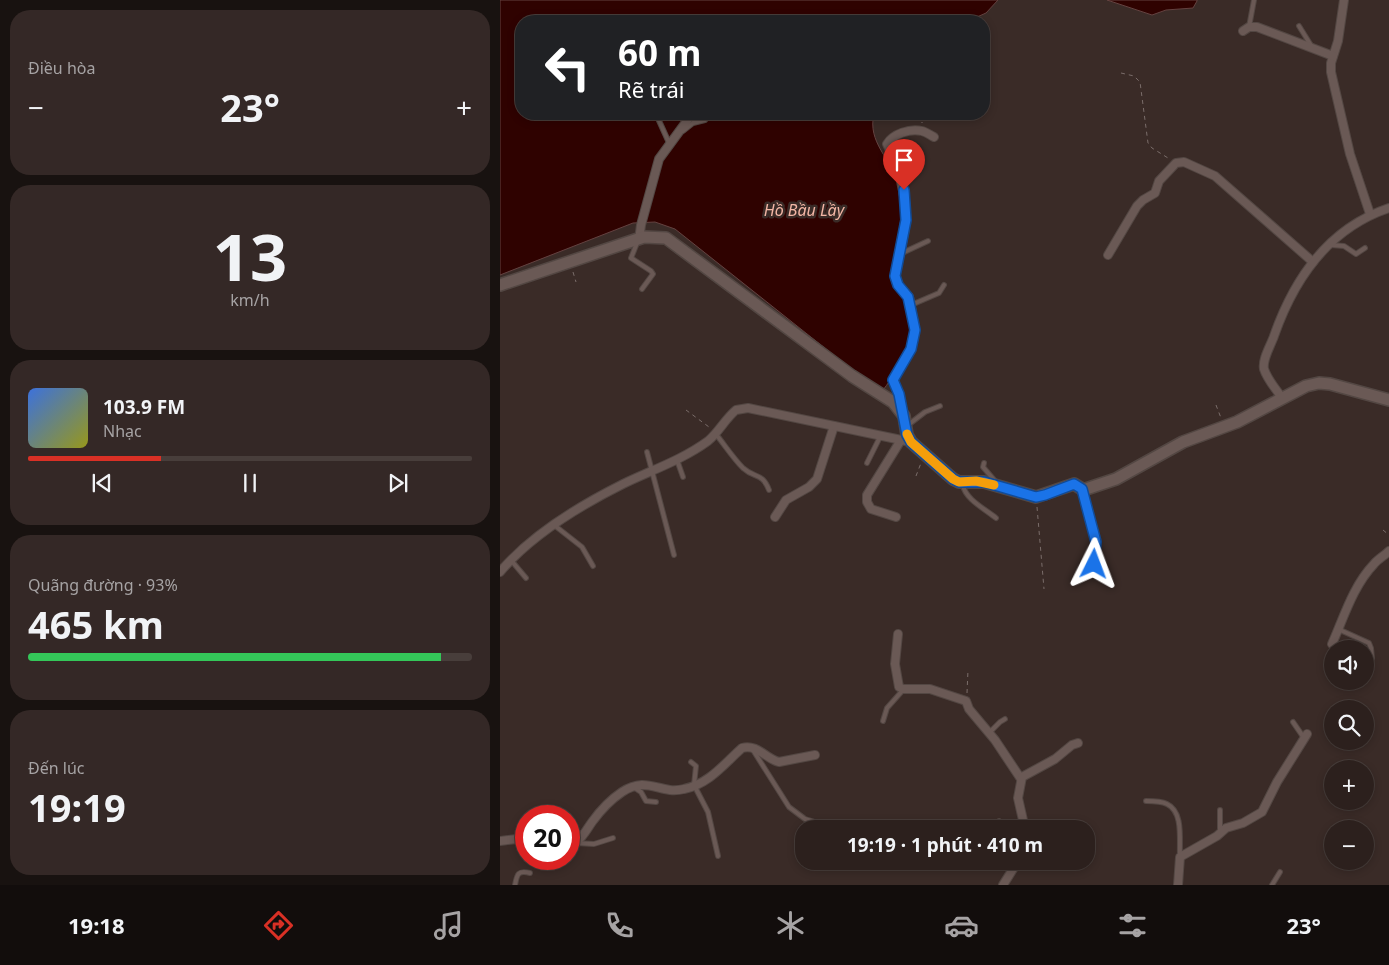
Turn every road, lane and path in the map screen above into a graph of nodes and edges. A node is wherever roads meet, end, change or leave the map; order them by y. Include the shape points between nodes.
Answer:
1 (1254, 0) edge
2 (1344, 0) edge
3 (1299, 26) dead end
4 (1246, 29) joint
5 (1312, 48) junction
6 (1333, 56) junction
7 (1121, 73) dead end
8 (659, 120) edge
9 (688, 120) edge
10 (705, 120) dead end
11 (676, 137) junction
12 (934, 137) dead end
13 (670, 145) junction
14 (1176, 163) junction
15 (1389, 208) edge
16 (1370, 214) junction
17 (639, 240) junction
18 (928, 242) dead end
19 (1329, 245) junction
20 (1365, 248) dead end
21 (899, 254) junction
22 (1108, 255) dead end
23 (1313, 262) junction
24 (500, 284) edge
25 (944, 285) dead end
26 (642, 289) dead end
27 (911, 305) junction
28 (1282, 398) junction
29 (1389, 400) edge
30 (1216, 405) dead end
31 (940, 406) dead end
32 (686, 410) dead end
33 (902, 412) junction
34 (834, 426) junction
35 (1224, 426) junction
36 (906, 427) junction
37 (715, 433) junction
38 (882, 435) junction
39 (906, 441) junction
40 (647, 452) dead end
41 (925, 455) junction
42 (677, 460) junction
43 (867, 463) dead end
44 (984, 463) dead end
45 (653, 471) junction
46 (916, 476) dead end
47 (683, 477) dead end
48 (962, 482) junction
49 (999, 486) junction
50 (1082, 489) junction
51 (769, 490) dead end
52 (1036, 497) junction
53 (775, 517) dead end
54 (896, 517) dead end
55 (996, 518) dead end
56 (554, 525) junction
57 (1383, 530) dead end
58 (1389, 535) edge
59 (1389, 552) edge
60 (674, 555) dead end
61 (510, 560) junction
62 (1094, 564) dead end
63 (593, 566) dead end
64 (500, 572) edge
65 (526, 578) dead end
66 (1044, 589) dead end
67 (1338, 629) junction
68 (898, 634) dead end
69 (1334, 640) edge
70 (1362, 640) edge
71 (968, 670) dead end
72 (903, 689) junction
73 (966, 701) junction
74 (1005, 720) dead end
75 (883, 721) dead end
76 (1293, 722) dead end
77 (989, 733) junction
78 (1306, 736) joint
79 (1078, 743) dead end
80 (752, 748) junction
81 (815, 755) dead end
82 (691, 762) dead end
83 (1020, 779) junction
84 (694, 786) junction
85 (630, 787) junction
86 (1146, 800) dead end
87 (656, 802) dead end
88 (1220, 810) dead end
89 (807, 820) edge
90 (1023, 820) edge
91 (1220, 833) junction
92 (613, 838) dead end
93 (515, 839) edge
94 (580, 839) edge
95 (500, 841) edge
96 (580, 844) edge
97 (718, 856) dead end
98 (1180, 856) junction
99 (1012, 870) edge
100 (1280, 872) dead end
101 (530, 873) dead end
102 (515, 885) edge
103 (1003, 885) edge
104 (1178, 885) edge
105 (1272, 885) edge

1 - 4 lane
2 - 6 street
3 - 5 lane
4 - 5 street via 1257,27
5 - 6 street
6 - 16 street via 1330,67 1332,80 1350,154
7 - 14 path via 1134,76 1142,85 1150,146
8 - 13 lane
9 - 11 street
10 - 11 lane via 690,125
11 - 13 street
12 - 21 street via 922,131 906,132 887,144 898,170 906,206
13 - 17 street via 659,159
14 - 22 street via 1160,180 1155,193 1137,206
14 - 23 street via 1184,162 1215,176
15 - 16 street
16 - 19 street
17 - 24 street
17 - 26 lane via 631,258 652,272
17 - 33 street via 655,236 666,238 852,376 893,402
18 - 21 lane
19 - 20 lane via 1344,246 1356,254
19 - 23 street
21 - 27 street via 895,276
23 - 28 street via 1289,298 1265,358 1264,367
25 - 27 lane via 939,293
27 - 33 street via 914,341 893,380
28 - 29 street via 1319,383
28 - 35 street
30 - 35 path
31 - 36 lane via 919,416
32 - 37 path
33 - 36 street
34 - 37 street via 748,408 736,410
34 - 38 street
34 - 53 street via 817,479 786,500
35 - 50 street via 1183,442 1116,480
36 - 39 street
37 - 42 street
37 - 51 lane via 741,466 763,479
38 - 39 street
38 - 43 lane
39 - 41 street
39 - 54 street via 866,499 871,509
40 - 45 lane
41 - 46 path
41 - 48 street via 953,479
42 - 45 street
42 - 47 lane
44 - 49 lane via 983,467
45 - 56 street via 623,484
45 - 60 lane
48 - 49 street
48 - 55 lane via 968,496
49 - 52 street
50 - 52 street via 1074,484
50 - 62 lane via 1096,542
52 - 66 path
56 - 61 street
56 - 63 lane via 582,547
57 - 58 path
59 - 67 street via 1365,576
61 - 64 street
61 - 65 lane
67 - 69 street
67 - 70 lane
68 - 72 street via 895,664 898,685
71 - 73 path
72 - 73 street via 930,689
72 - 75 lane via 887,708
73 - 77 street
74 - 77 lane
76 - 78 lane
77 - 83 street
78 - 91 street via 1262,812
79 - 83 street
80 - 81 street via 780,762
80 - 84 street via 742,748 716,773
80 - 89 lane via 789,807
82 - 84 lane via 697,770
83 - 90 street via 1018,792
84 - 85 street via 675,790 647,784
84 - 97 lane via 708,812
85 - 87 lane via 639,790 646,801
85 - 94 street via 611,801
86 - 98 lane via 1165,803 1174,810 1178,818
88 - 91 lane
91 - 98 street
92 - 96 lane via 594,844
93 - 95 street
98 - 104 street
99 - 103 street
100 - 105 lane
101 - 102 lane via 519,873

